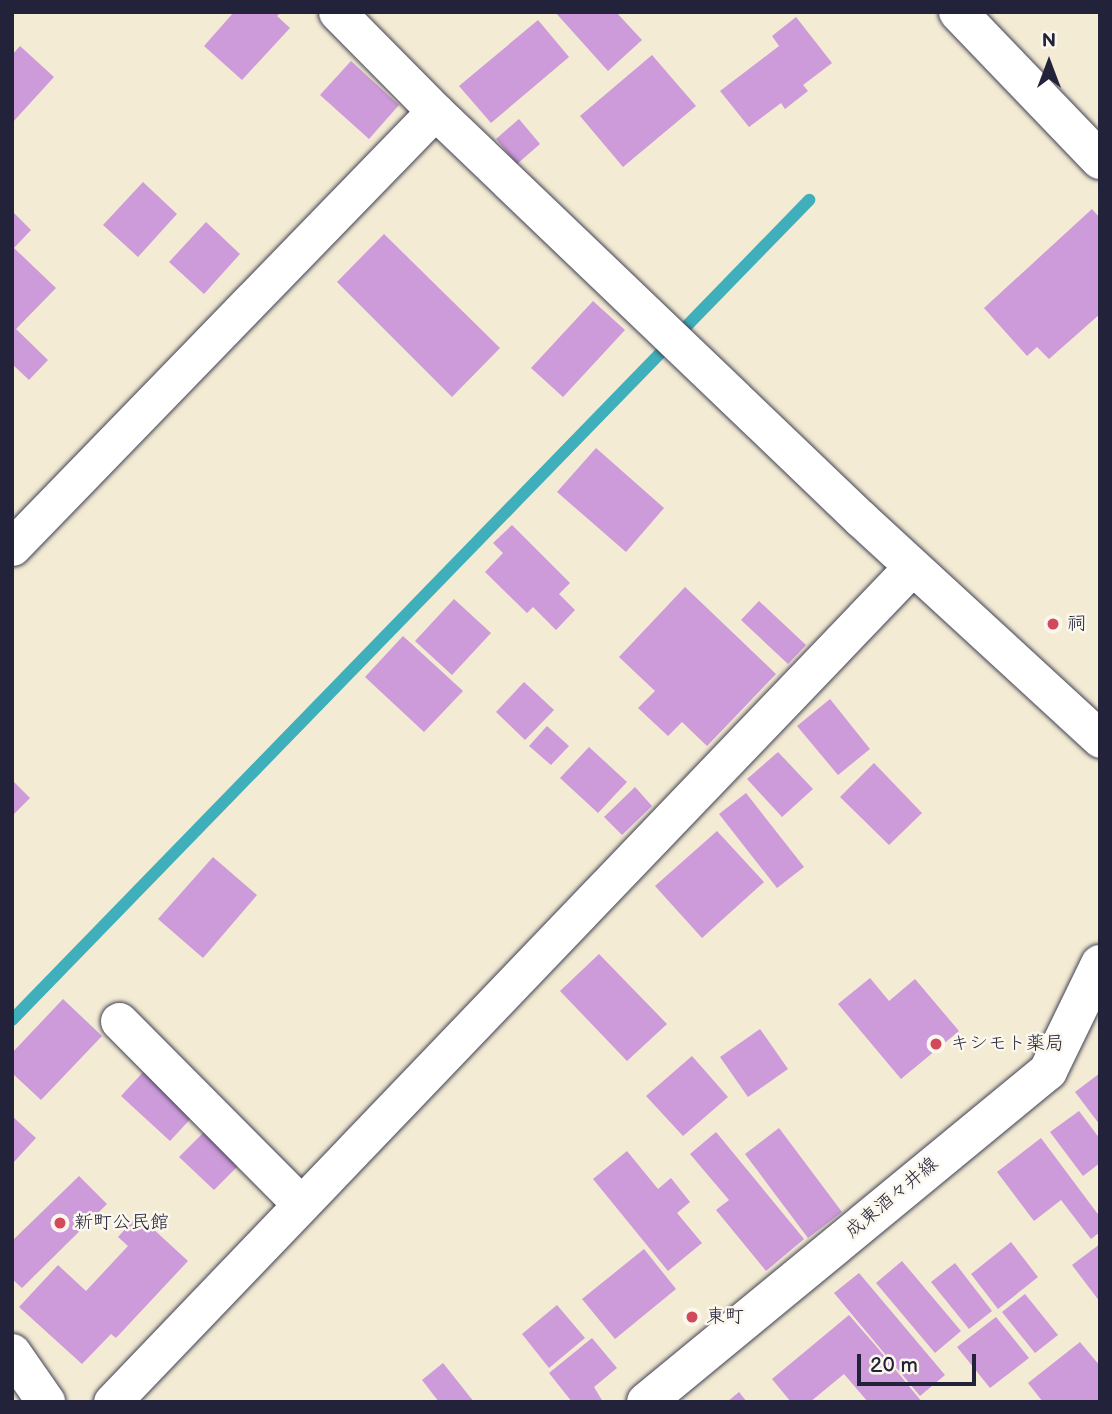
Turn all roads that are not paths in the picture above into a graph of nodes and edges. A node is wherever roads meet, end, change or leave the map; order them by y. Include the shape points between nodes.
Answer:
1 (337, 12) edge
2 (958, 12) edge
3 (435, 111) junction
4 (1100, 160) edge
5 (12, 547) edge
6 (912, 567) junction
7 (1100, 739) edge
8 (1100, 964) edge
9 (119, 1021) dead end
10 (301, 1204) junction
11 (12, 1353) edge
12 (47, 1402) edge
13 (112, 1402) edge
14 (646, 1402) edge

1 - 3 street
2 - 4 main road
3 - 5 street
3 - 6 street
6 - 7 street
6 - 10 street
8 - 14 main road, 成東酒々井線 via 1048,1071
9 - 10 street
10 - 13 street
11 - 12 main road

